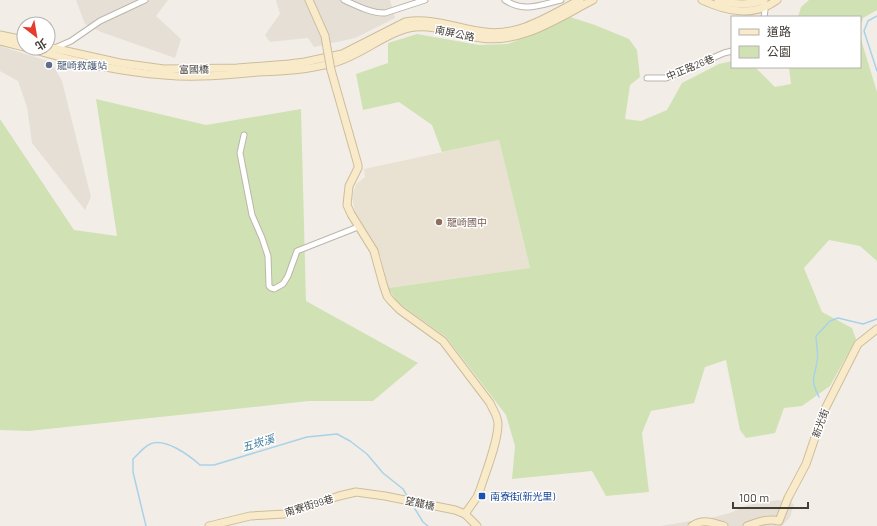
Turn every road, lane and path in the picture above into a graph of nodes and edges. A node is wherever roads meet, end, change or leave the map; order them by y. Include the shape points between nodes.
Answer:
1 (145, 0) edge
2 (309, 0) edge
3 (344, 0) edge
4 (426, 0) edge
5 (505, 0) edge
6 (561, 0) edge
7 (580, 0) edge
8 (593, 0) edge
9 (702, 0) edge
10 (718, 0) edge
11 (777, 0) edge
12 (764, 2) edge
13 (764, 16) edge
14 (0, 35) edge
15 (16, 38) edge
16 (0, 41) edge
17 (16, 45) edge
18 (56, 47) edge
19 (731, 51) edge
20 (56, 52) edge
21 (318, 63) junction
22 (647, 78) dead end
23 (244, 136) dead end
24 (358, 227) junction
25 (877, 329) edge
26 (385, 496) joint
27 (465, 514) junction
28 (778, 524) edge
29 (210, 526) edge
30 (477, 526) edge
31 (692, 526) edge
32 (724, 526) edge
33 (747, 526) edge

1 - 18 street via 100,21 71,41
2 - 24 street, bridge via 325,36 331,70 358,165 349,186 347,205
3 - 4 street via 380,13
5 - 6 street via 524,8
7 - 21 street, 南屏公路 via 523,28 504,32 484,32 432,21 414,20
8 - 21 street, 南屏公路 via 534,30 510,38 482,38 432,27 414,27 399,31 344,60
9 - 12 street via 720,8 739,12 754,10
10 - 12 street via 737,5
11 - 12 street
12 - 13 street
14 - 15 street
16 - 17 street
19 - 22 street, 中正路26巷 via 666,78
20 - 21 street, 富國橋 via 164,69
23 - 24 street via 240,153 252,215 268,256 271,288 283,284 297,251
24 - 27 street via 374,251 385,290 391,301 443,341 495,412 498,422 496,440 480,490
25 - 28 street, 新光街 via 858,344 824,411 806,464
26 - 27 street, 望龍橋
26 - 29 street, 南寮街99巷 via 363,492 348,494 284,514 250,516
27 - 30 street
28 - 33 street via 772,519
31 - 32 street via 701,521 708,521

